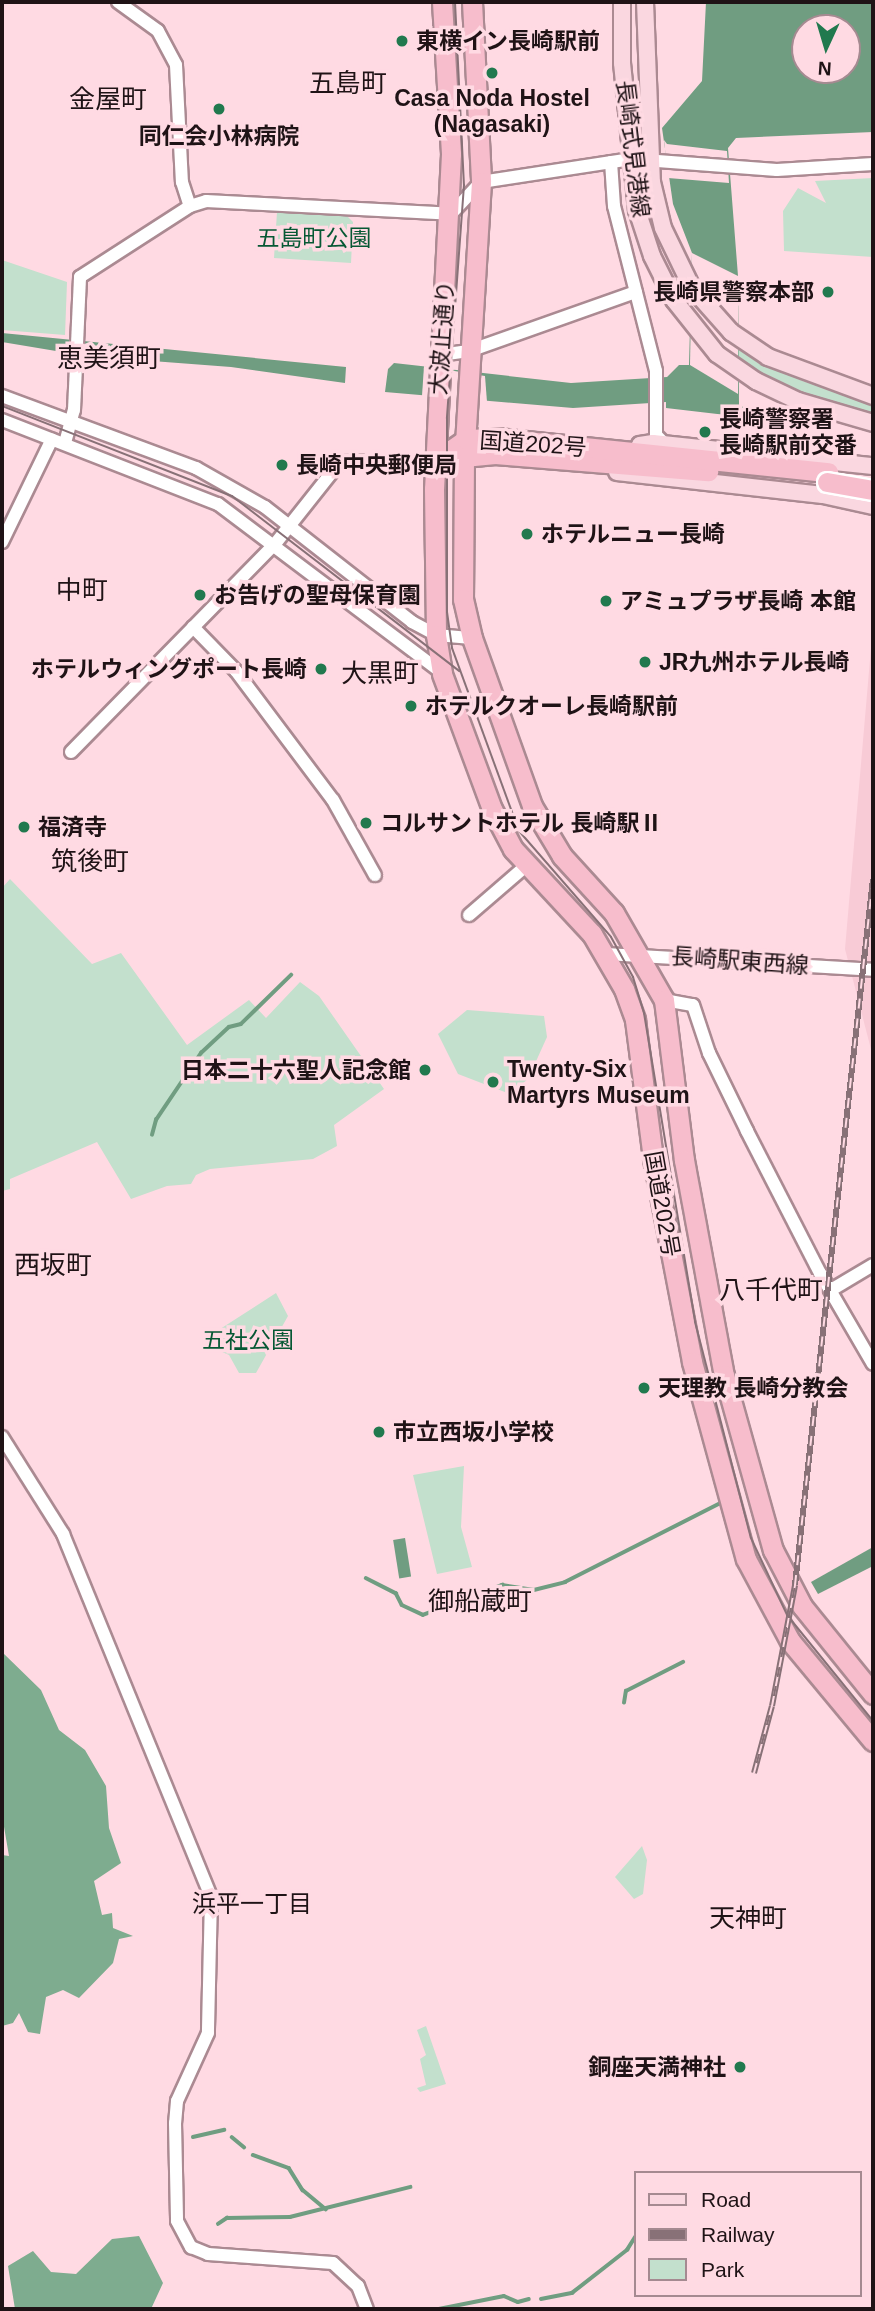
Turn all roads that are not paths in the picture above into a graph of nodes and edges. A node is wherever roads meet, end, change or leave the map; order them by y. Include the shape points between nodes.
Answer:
1 (118, 2) edge
2 (442, 2) edge
3 (472, 2) edge
4 (622, 2) edge
5 (645, 2) edge
6 (631, 159) junction
7 (658, 160) junction
8 (611, 162) junction
9 (873, 164) edge
10 (481, 182) junction
11 (190, 206) junction
12 (451, 214) junction
13 (636, 292) junction
14 (440, 360) junction
15 (469, 360) junction
16 (2, 396) edge
17 (873, 396) edge
18 (2, 420) edge
19 (72, 422) junction
20 (873, 423) edge
21 (59, 441) junction
22 (465, 448) junction
23 (655, 450) junction
24 (805, 458) junction
25 (435, 461) junction
26 (608, 467) junction
27 (871, 470) edge
28 (682, 474) junction
29 (828, 477) junction
30 (841, 499) junction
31 (870, 500) edge
32 (290, 526) junction
33 (2, 542) edge
34 (275, 544) junction
35 (436, 612) junction
36 (412, 622) junction
37 (193, 627) junction
38 (436, 635) junction
39 (472, 638) junction
40 (442, 674) junction
41 (71, 752) dead end
42 (528, 864) junction
43 (375, 875) dead end
44 (469, 915) dead end
45 (640, 953) junction
46 (606, 954) junction
47 (873, 970) edge
48 (664, 1000) junction
49 (873, 1265) edge
50 (831, 1290) junction
51 (873, 1364) edge
52 (2, 1437) edge
53 (873, 1694) edge
54 (873, 1741) edge
55 (367, 2309) edge

1 - 11 street via 158,31 176,65 182,181
2 - 12 highway, 大波止通り via 449,71
3 - 10 highway, 大波止通り
4 - 6 main road, 長崎式見港線
5 - 7 main road, 長崎式見港線
6 - 7 street
6 - 8 street
6 - 20 main road, 長崎式見港線 via 638,210 662,278 717,354 756,382 798,401
7 - 9 street via 778,170
7 - 17 main road, 長崎式見港線 via 663,228 674,256 715,316 768,357
8 - 10 street
8 - 13 street via 614,206
10 - 12 street
10 - 15 highway, 大波止通り
11 - 12 street via 206,201
11 - 19 street via 80,277
12 - 14 highway, 大波止通り
13 - 15 street
13 - 23 street via 656,372
14 - 15 street
14 - 25 highway, 大波止通り
15 - 22 highway, 大波止通り
16 - 19 street
18 - 21 street
19 - 21 street
19 - 32 street via 196,468
21 - 33 street
21 - 34 street via 218,504
22 - 23 highway, 国道202号
22 - 25 highway, 国道202号
22 - 26 highway, 国道202号
22 - 39 highway, 大波止通り via 463,598
23 - 24 main road
23 - 26 highway, 国道202号
23 - 28 highway, 国道202号
23 - 29 highway, 国道202号
24 - 27 main road
24 - 30 main road via 855,466 856,495
25 - 32 street via 340,462
25 - 35 highway, 大波止通り
26 - 28 main road
27 - 29 highway, 国道202号
27 - 31 main road via 862,470
28 - 29 highway, 国道202号
28 - 30 main road
29 - 31 highway, 国道202号, bridge
30 - 31 main road
32 - 34 street
32 - 36 street
34 - 37 street
34 - 40 street
35 - 36 street
35 - 38 highway, 大波止通り
36 - 38 street
37 - 41 street
37 - 43 street via 236,671 334,800
38 - 39 street
38 - 40 highway, 大波止通り
39 - 45 highway, 国道202号 via 532,806 562,856 614,912
40 - 42 highway, 国道202号 via 492,809 513,849
42 - 44 street
42 - 46 highway, 国道202号
45 - 46 street, 長崎駅東西線
45 - 47 street, 長崎駅東西線
45 - 48 highway, 国道202号
46 - 54 highway, 国道202号 via 635,1020 676,1284 725,1491 746,1559 790,1641
48 - 50 street via 693,1005 709,1053 741,1120
48 - 53 highway, 国道202号 via 684,1160 724,1375 769,1537 802,1606
49 - 50 street
50 - 51 street
52 - 55 street via 63,1534 211,1897 208,2033 177,2101 177,2221 191,2247 208,2254 333,2263 358,2286

